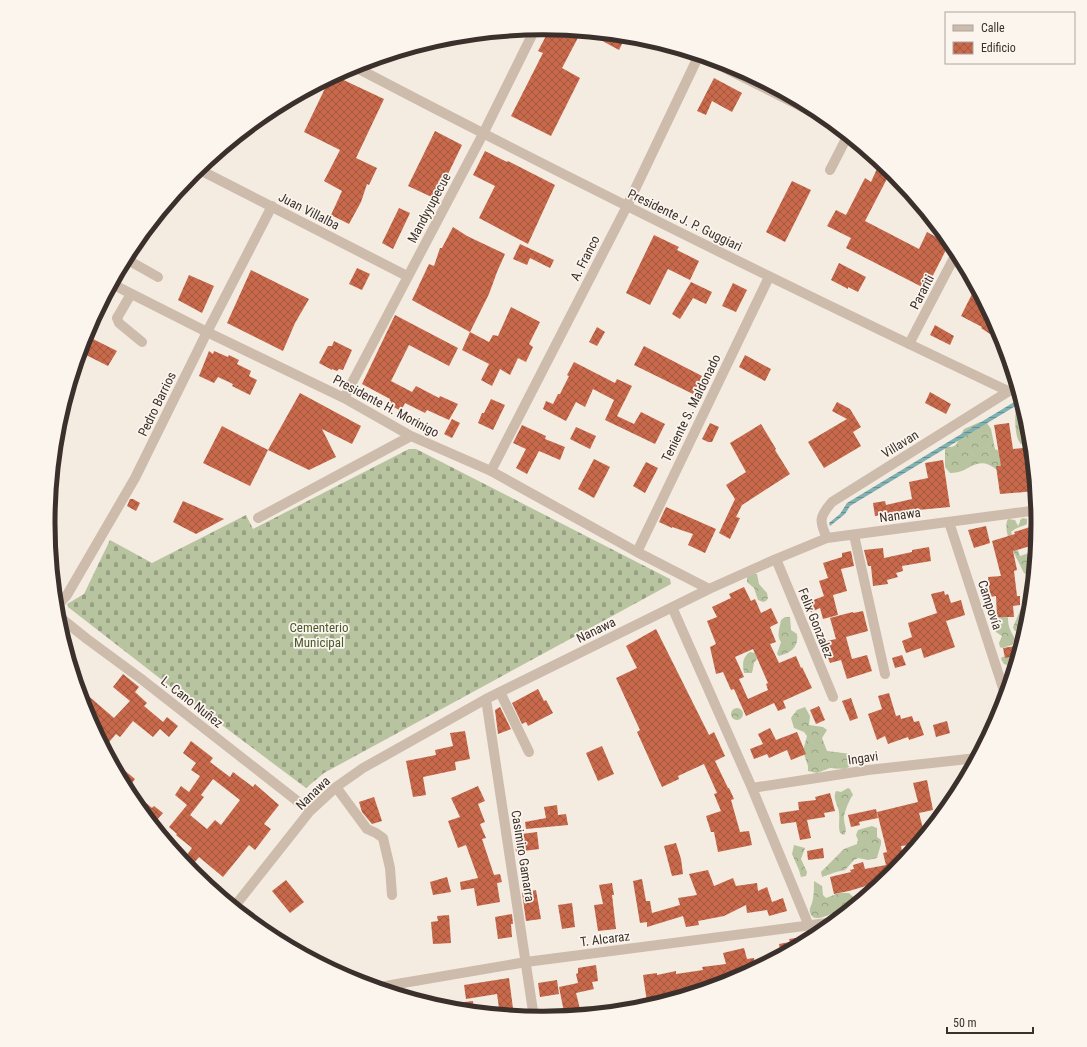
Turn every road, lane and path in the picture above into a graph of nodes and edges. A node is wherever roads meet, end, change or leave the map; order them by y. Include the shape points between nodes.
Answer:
1 (532, 35) edge
2 (698, 60) edge
3 (361, 70) edge
4 (745, 78) edge
5 (788, 100) edge
6 (483, 134) junction
7 (846, 140) edge
8 (830, 170) dead end
9 (204, 172) edge
10 (272, 206) junction
11 (627, 206) junction
12 (954, 258) edge
13 (131, 262) edge
14 (407, 276) junction
15 (769, 277) junction
16 (158, 278) dead end
17 (116, 286) edge
18 (131, 294) junction
19 (207, 332) junction
20 (142, 342) dead end
21 (909, 344) junction
22 (1013, 389) edge
23 (344, 398) junction
24 (411, 436) junction
25 (491, 471) junction
26 (1032, 511) edge
27 (258, 518) dead end
28 (950, 522) junction
29 (854, 535) junction
30 (827, 538) junction
31 (637, 552) junction
32 (776, 559) junction
33 (709, 589) junction
34 (61, 601) edge
35 (672, 607) junction
36 (65, 621) edge
37 (885, 674) dead end
38 (1003, 688) edge
39 (500, 692) junction
40 (833, 697) dead end
41 (486, 699) junction
42 (529, 752) dead end
43 (972, 759) edge
44 (336, 787) junction
45 (752, 788) junction
46 (310, 811) junction
47 (392, 895) dead end
48 (237, 904) edge
49 (821, 925) edge
50 (809, 926) junction
51 (526, 962) junction
52 (397, 984) junction
53 (386, 986) edge
54 (398, 989) edge
55 (533, 1012) edge

1 - 6 street, Mandyyupecue
2 - 11 street, A. Franco
3 - 6 street, Presidente J. P. Guggiari
4 - 5 street
6 - 11 street, Presidente J. P. Guggiari
6 - 14 street, Mandyyupecue
7 - 8 street
9 - 10 street, Juan Villalba
10 - 14 street, Juan Villalba
10 - 19 street, Pedro Barrios
11 - 15 street, Presidente J. P. Guggiari
11 - 25 street, A. Franco
12 - 21 street, Parariti
13 - 16 street
14 - 23 street, Mandyyupecue
15 - 21 street, Presidente J. P. Guggiari
15 - 31 street, Teniente S. Maldonado
17 - 18 street, Presidente H. Morinigo
18 - 19 street, Presidente H. Morinigo
18 - 20 street via 117,318 119,323
19 - 23 street, Presidente H. Morinigo
19 - 34 street, Pedro Barrios via 135,478
21 - 22 street, Presidente J. P. Guggiari
22 - 30 street, Villavan via 832,502 821,518 821,526
23 - 24 street, Presidente H. Morinigo
24 - 25 street, Presidente H. Morinigo
24 - 27 street
25 - 31 street, Presidente H. Morinigo
26 - 28 street, Nanawa
28 - 29 street, Nanawa
28 - 38 street, Campovía
29 - 30 street, Nanawa
29 - 37 street
30 - 32 street, Nanawa
31 - 33 street, Presidente H. Morinigo
32 - 33 street, Nanawa
32 - 40 street, Felix Gonzalez
33 - 35 street, Nanawa
35 - 39 street, Nanawa
35 - 45 street
36 - 46 street, L. Cano Nuñez
39 - 41 street, Nanawa
39 - 42 street
41 - 44 street, Nanawa via 363,768
41 - 51 street, Casimiro Gamarra
43 - 45 street, Ingavi via 868,770
44 - 46 street, Nanawa
44 - 47 street via 367,829 383,838 390,868
45 - 50 street
46 - 48 street, Nanawa
49 - 50 street, T. Alcaraz
50 - 51 street, T. Alcaraz
51 - 52 street, T. Alcaraz
51 - 55 street, Casimiro Gamarra
52 - 53 street, T. Alcaraz
52 - 54 street

